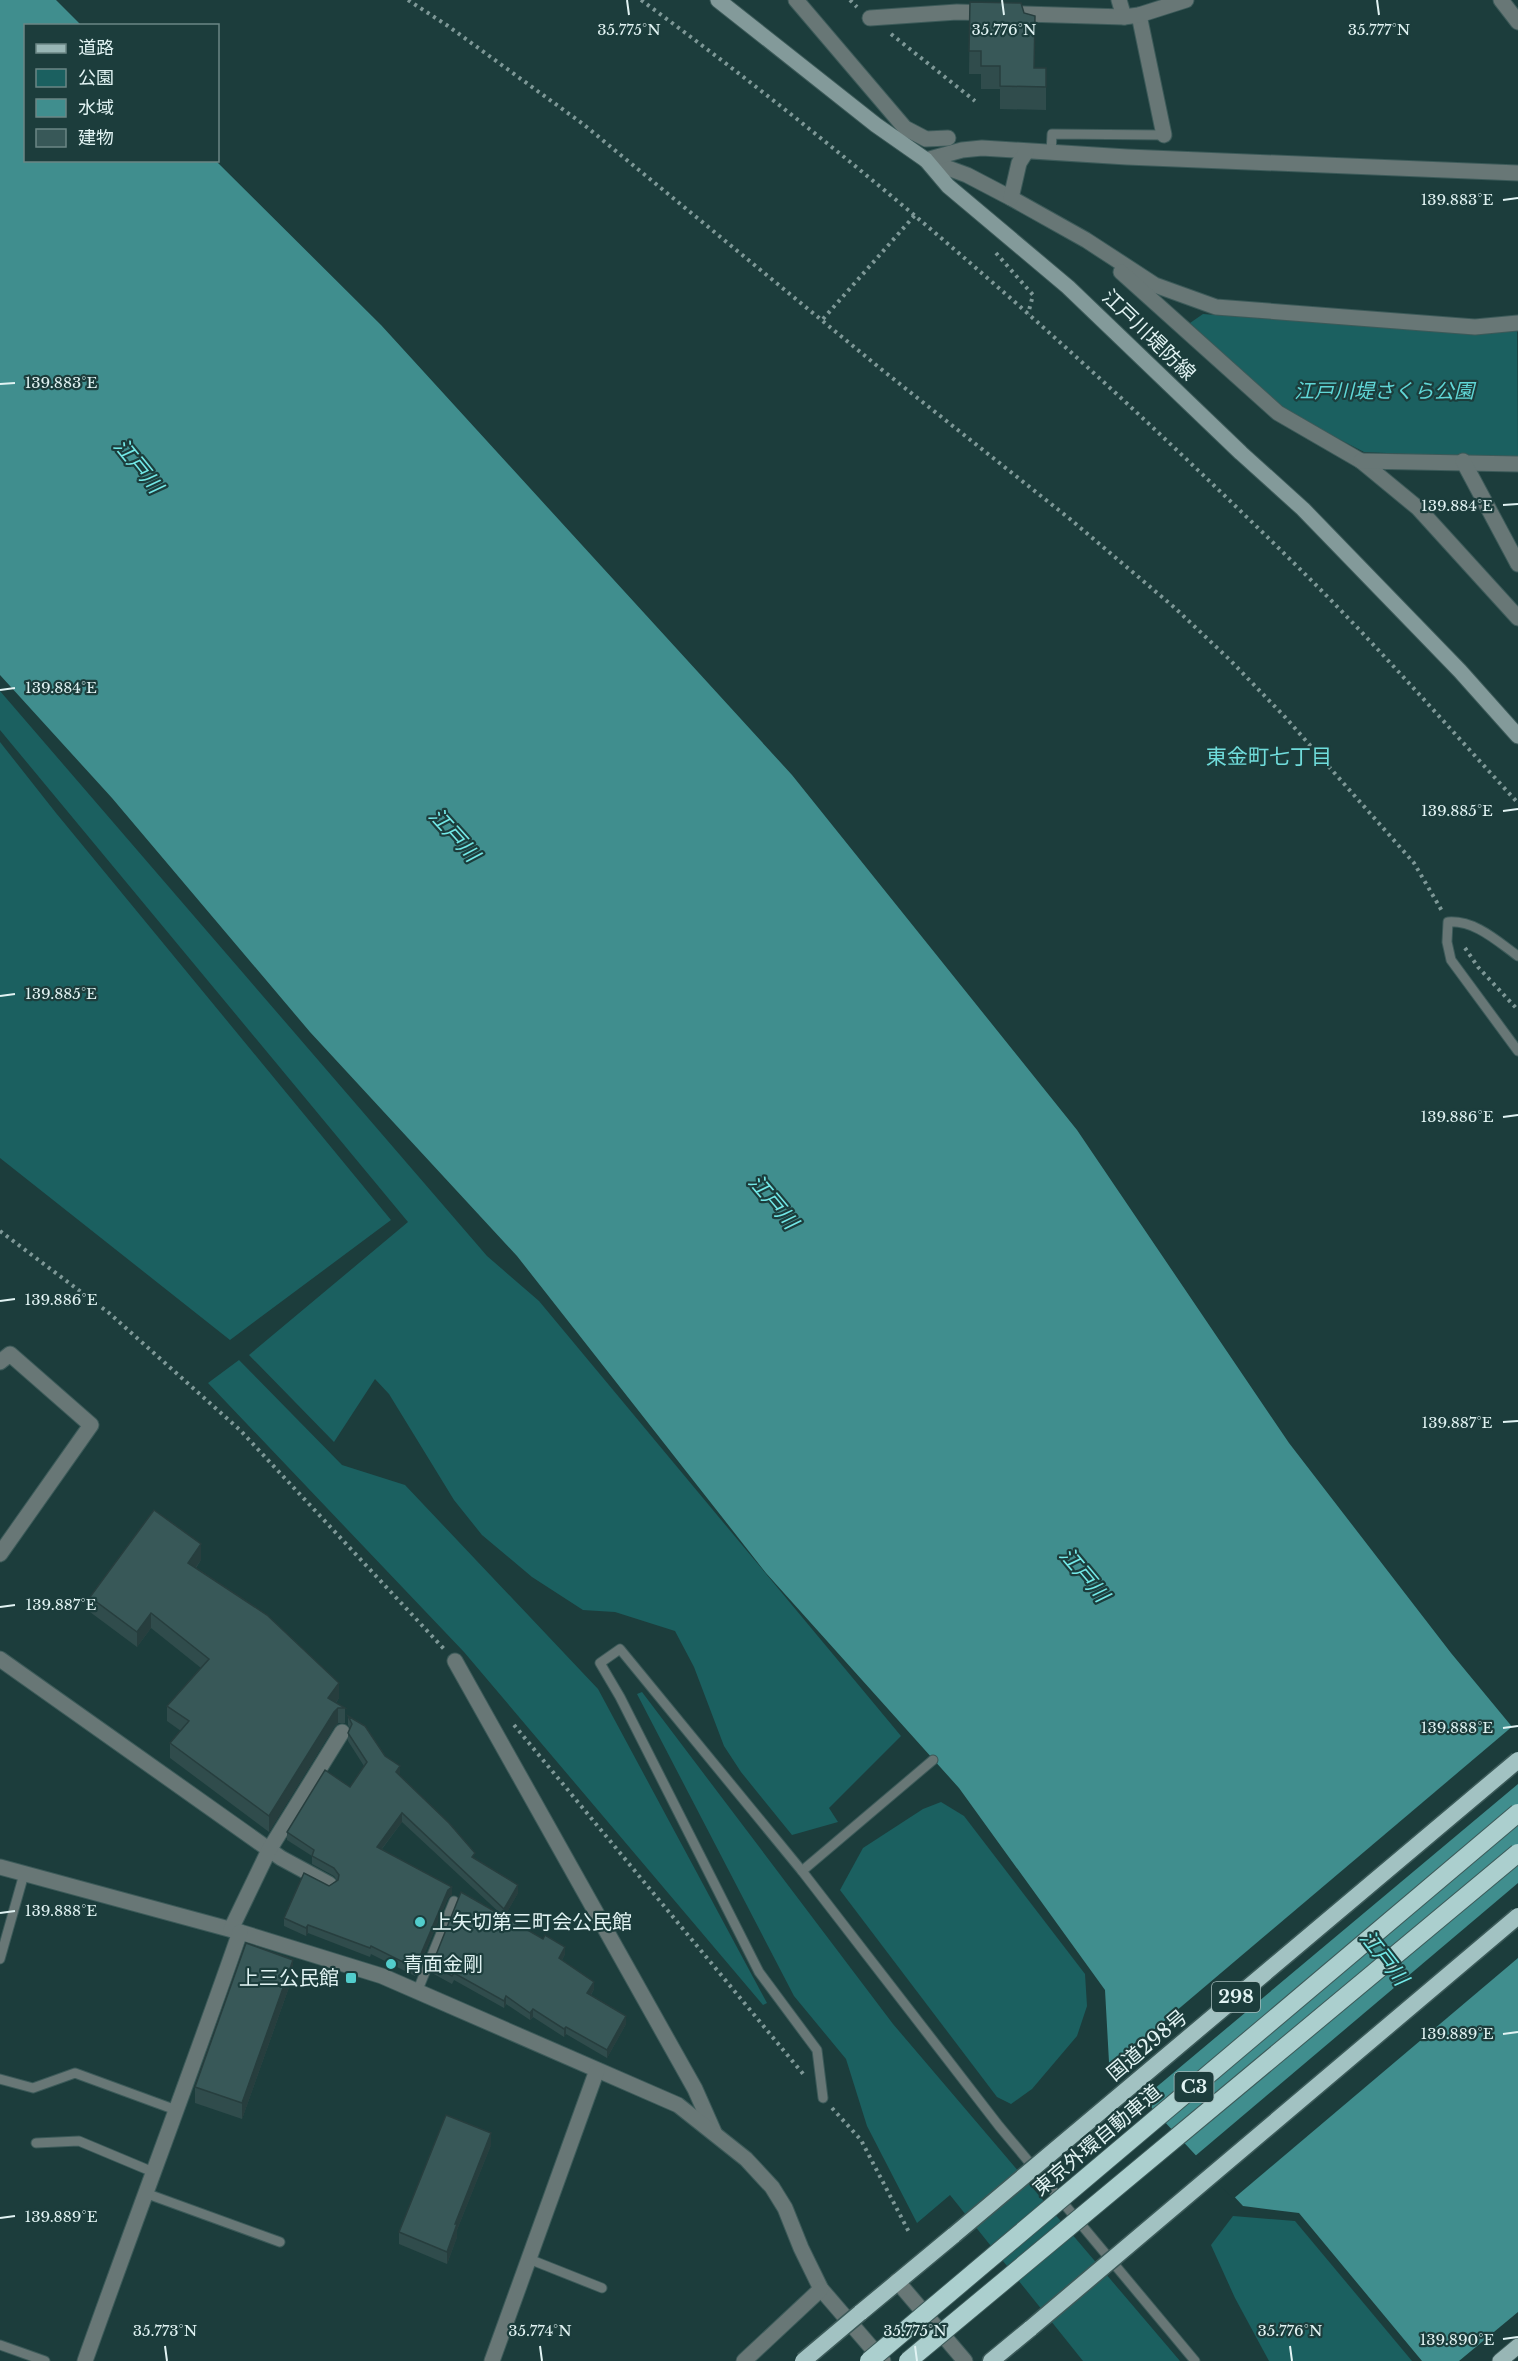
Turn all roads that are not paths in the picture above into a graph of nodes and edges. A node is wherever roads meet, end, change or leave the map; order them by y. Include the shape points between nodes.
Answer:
1 (718, 0) edge
2 (796, 0) edge
3 (1119, 0) edge
4 (1186, 0) edge
5 (1502, 0) edge
6 (970, 6) edge
7 (1132, 16) junction
8 (870, 18) road end
9 (1518, 22) edge
10 (1164, 135) joint
11 (948, 138) dead end
12 (1026, 152) junction
13 (1051, 153) junction
14 (926, 160) junction
15 (1518, 173) edge
16 (1011, 198) junction
17 (1086, 240) junction
18 (1518, 323) edge
19 (1361, 461) junction
20 (1463, 461) junction
21 (1518, 464) edge
22 (1518, 564) edge
23 (1518, 618) edge
24 (1518, 736) edge
25 (1518, 956) edge
26 (1518, 1051) edge
27 (0, 1362) edge
28 (0, 1554) edge
29 (0, 1659) edge
30 (455, 1661) dead end
31 (342, 1732) dead end
32 (933, 1760) dead end
33 (1518, 1760) edge
34 (1518, 1813) edge
35 (269, 1850) junction
36 (1518, 1853) edge
37 (0, 1867) edge
38 (801, 1871) junction
39 (24, 1874) junction
40 (329, 1884) edge
41 (454, 1902) edge
42 (1518, 1916) edge
43 (236, 1931) junction
44 (0, 1959) edge
45 (417, 1992) junction
46 (597, 2070) junction
47 (0, 2079) edge
48 (823, 2098) dead end
49 (176, 2110) junction
50 (715, 2134) junction
51 (36, 2143) dead end
52 (153, 2172) junction
53 (145, 2193) junction
54 (280, 2242) dead end
55 (529, 2259) junction
56 (897, 2281) junction
57 (602, 2288) dead end
58 (821, 2289) junction
59 (0, 2345) edge
60 (1518, 2346) edge
61 (45, 2361) edge
62 (86, 2361) edge
63 (492, 2361) edge
64 (744, 2361) edge
65 (803, 2361) edge
66 (869, 2361) edge
67 (883, 2361) edge
68 (908, 2361) edge
69 (965, 2361) edge
70 (991, 2361) edge
71 (1195, 2361) edge
72 (1500, 2361) edge

1 - 14 main road, 江戸川堤防線
2 - 11 street via 905,128 926,139
3 - 7 street
4 - 7 street
5 - 9 street
6 - 7 street
6 - 8 street
7 - 10 street
10 - 13 lane via 1052,134
12 - 13 street
12 - 14 street via 982,148
12 - 16 street via 1017,169
13 - 15 street
14 - 16 street via 967,175
14 - 24 main road, 江戸川堤防線 via 948,186 1068,286 1303,509 1453,663
16 - 17 street
17 - 18 street via 1155,285 1216,307 1475,327
17 - 19 street via 1278,413
19 - 20 street
19 - 23 street via 1418,508
20 - 21 street
20 - 22 street
25 - 26 lane via 1475,927 1461,921 1448,922 1451,960
27 - 28 street via 10,1354 91,1425
29 - 35 street
30 - 50 street via 695,2089
31 - 35 street
32 - 38 lane
33 - 56 highway, 国道298号 / 298, bridge
34 - 66 highway, 東京外環自動車道 / C3, bridge
35 - 40 street
35 - 43 street
36 - 68 highway, C3, bridge
37 - 39 street
38 - 48 lane via 620,1649 600,1663 759,1972 818,2050
38 - 71 lane via 999,2126
39 - 43 street
39 - 44 lane
41 - 45 lane
42 - 70 highway, bridge
43 - 45 street via 347,1964
43 - 49 street
45 - 46 street
46 - 50 street via 678,2105
46 - 55 street
47 - 49 lane via 33,2088 75,2073
49 - 52 street
50 - 58 street via 747,2159 772,2187
51 - 52 lane via 79,2141
52 - 53 street
53 - 54 lane
53 - 62 street
55 - 57 lane
55 - 63 street
56 - 65 highway, 国道298号 / 298, bridge
56 - 69 street
58 - 64 street
58 - 67 street
59 - 61 lane
60 - 72 main road

